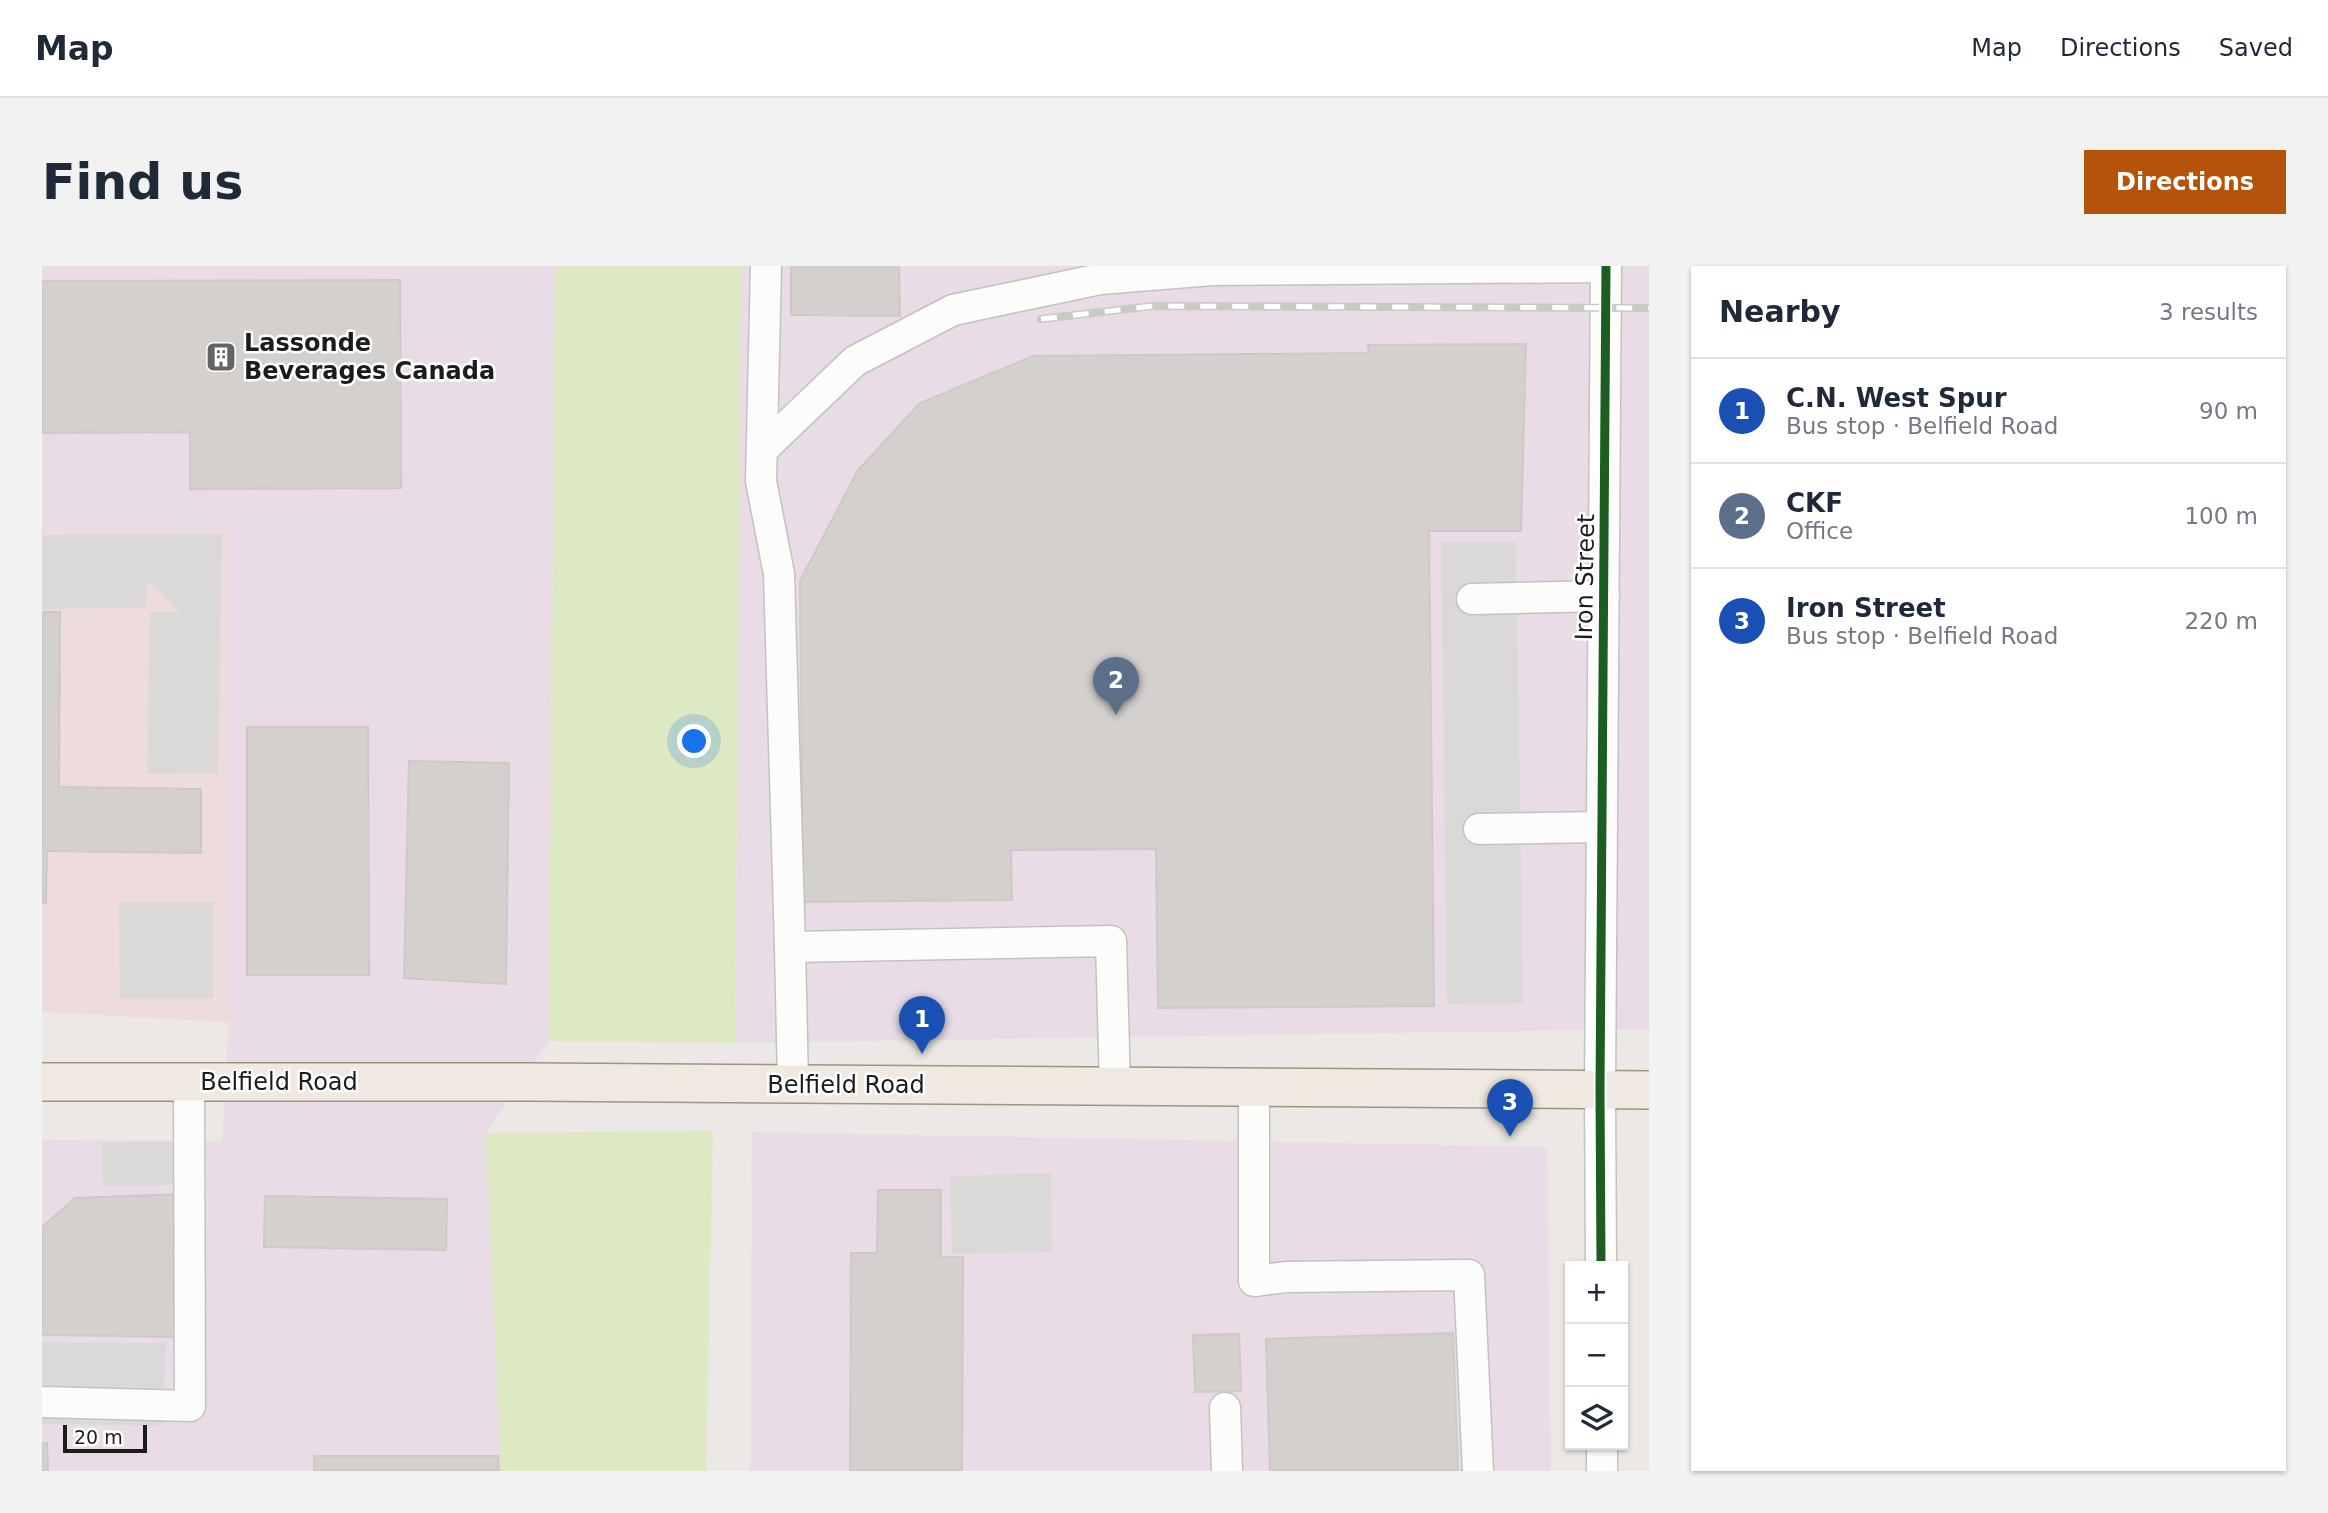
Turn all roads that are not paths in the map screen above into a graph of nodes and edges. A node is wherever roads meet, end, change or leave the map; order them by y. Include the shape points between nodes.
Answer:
1 (766, 266) edge
2 (1606, 267) edge
3 (762, 450) junction
4 (1604, 596) junction
5 (1472, 599) dead end
6 (1602, 827) junction
7 (1479, 830) dead end
8 (790, 947) junction
9 (42, 1082) edge
10 (189, 1082) junction
11 (793, 1084) junction
12 (1115, 1087) junction
13 (1254, 1087) junction
14 (1600, 1090) junction
15 (1649, 1090) edge
16 (1601, 1261) edge
17 (42, 1402) edge
18 (1224, 1408) dead end
19 (1602, 1450) edge
20 (1227, 1471) edge
21 (1478, 1471) edge
22 (1602, 1471) edge

1 - 3 street
2 - 3 street via 1213,270 1100,279 953,310 855,361
2 - 4 street, Iron Street
3 - 8 street via 761,481 779,574
4 - 5 street
4 - 6 street, Iron Street
6 - 7 street
6 - 14 street, Iron Street
8 - 11 street
8 - 12 street via 1111,942
9 - 10 main road, Belfield Road
10 - 11 main road, Belfield Road
10 - 17 street via 190,1406
11 - 12 main road, Belfield Road
12 - 13 main road, Belfield Road
13 - 14 main road, Belfield Road
13 - 21 street via 1254,1281 1469,1275
14 - 15 main road, Belfield Road
14 - 16 street, Iron Street
18 - 20 street
19 - 22 street

